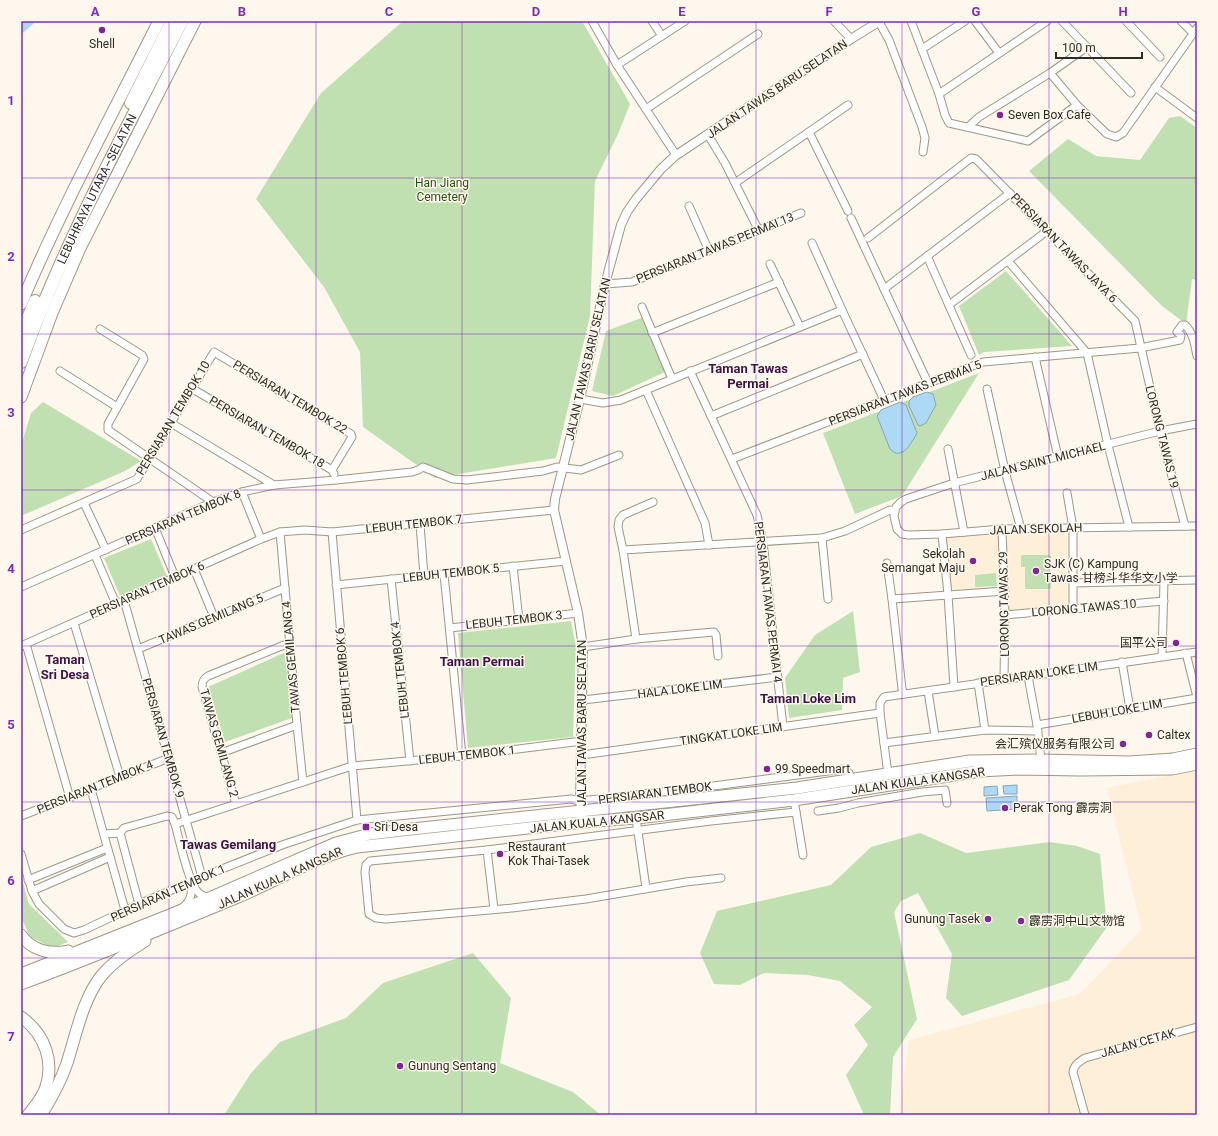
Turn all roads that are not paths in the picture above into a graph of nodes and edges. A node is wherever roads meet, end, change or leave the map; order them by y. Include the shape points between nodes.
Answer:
1 (159, 21) edge
2 (172, 21) edge
3 (182, 21) edge
4 (195, 21) edge
5 (592, 21) edge
6 (652, 21) edge
7 (684, 21) edge
8 (834, 21) edge
9 (879, 21) edge
10 (910, 21) edge
11 (965, 21) edge
12 (975, 21) edge
13 (1047, 21) edge
14 (1062, 21) edge
15 (1126, 21) edge
16 (1181, 21) edge
17 (1195, 30) edge
18 (758, 34) dead end
19 (662, 36) junction
20 (851, 39) junction
21 (1087, 47) junction
22 (922, 49) junction
23 (999, 53) junction
24 (1160, 57) dead end
25 (617, 65) junction
26 (1050, 73) junction
27 (1155, 87) junction
28 (1132, 93) dead end
29 (939, 94) junction
30 (848, 105) dead end
31 (1077, 105) junction
32 (646, 109) junction
33 (1196, 115) edge
34 (968, 127) junction
35 (809, 132) junction
36 (708, 135) junction
37 (923, 152) dead end
38 (676, 155) junction
39 (735, 183) junction
40 (1010, 193) junction
41 (689, 206) dead end
42 (848, 211) dead end
43 (802, 213) dead end
44 (851, 218) dead end
45 (759, 231) junction
46 (1047, 231) junction
47 (868, 238) dead end
48 (812, 243) dead end
49 (709, 251) junction
50 (927, 256) junction
51 (1008, 261) junction
52 (770, 264) dead end
53 (779, 282) junction
54 (605, 284) junction
55 (884, 290) junction
56 (21, 304) edge
57 (949, 305) junction
58 (642, 307) dead end
59 (842, 310) junction
60 (800, 327) junction
61 (100, 329) dead end
62 (652, 333) junction
63 (21, 335) edge
64 (1140, 348) junction
65 (214, 352) joint
66 (1087, 353) junction
67 (863, 354) junction
68 (971, 354) dead end
69 (1197, 356) edge
70 (1035, 357) junction
71 (21, 362) edge
72 (60, 372) dead end
73 (690, 372) junction
74 (672, 379) junction
75 (928, 383) junction
76 (191, 388) junction
77 (988, 389) dead end
78 (646, 390) junction
79 (21, 398) edge
80 (580, 399) junction
81 (884, 400) junction
82 (117, 407) junction
83 (711, 416) junction
84 (171, 423) junction
85 (1197, 424) edge
86 (1160, 431) junction
87 (1108, 445) junction
88 (948, 450) dead end
89 (619, 455) dead end
90 (1058, 457) junction
91 (149, 459) junction
92 (732, 459) junction
93 (563, 467) junction
94 (332, 470) junction
95 (1005, 470) junction
96 (336, 480) junction
97 (954, 483) junction
98 (274, 485) junction
99 (242, 492) junction
100 (1067, 493) dead end
101 (213, 502) junction
102 (653, 502) dead end
103 (84, 503) junction
104 (554, 510) junction
105 (891, 510) junction
106 (420, 524) junction
107 (1185, 526) junction
108 (1197, 526) edge
109 (1129, 527) junction
110 (156, 528) junction
111 (1073, 528) junction
112 (1002, 529) junction
113 (1020, 529) junction
114 (21, 530) edge
115 (332, 532) junction
116 (964, 532) junction
117 (277, 533) junction
118 (942, 534) junction
119 (822, 538) junction
120 (261, 539) junction
121 (763, 542) junction
122 (709, 546) junction
123 (106, 550) junction
124 (623, 550) junction
125 (95, 555) junction
126 (566, 561) junction
127 (887, 563) dead end
128 (513, 566) junction
129 (194, 569) junction
130 (444, 574) junction
131 (424, 576) junction
132 (176, 577) junction
133 (391, 579) junction
134 (1197, 580) edge
135 (1164, 581) junction
136 (1073, 583) junction
137 (336, 585) junction
138 (21, 587) edge
139 (285, 588) junction
140 (1004, 591) junction
141 (948, 595) junction
142 (828, 599) dead end
143 (892, 599) junction
144 (124, 600) junction
145 (1164, 601) junction
146 (116, 604) junction
147 (1073, 608) junction
148 (578, 613) junction
149 (1005, 615) junction
150 (214, 617) junction
151 (520, 620) junction
152 (74, 623) junction
153 (450, 628) junction
154 (636, 639) junction
155 (289, 643) junction
156 (23, 644) edge
157 (583, 647) junction
158 (138, 649) junction
159 (1197, 652) edge
160 (1186, 653) junction
161 (718, 656) dead end
162 (1162, 656) junction
163 (1122, 662) junction
164 (1028, 676) junction
165 (778, 677) junction
166 (1004, 679) junction
167 (978, 684) junction
168 (1195, 685) edge
169 (954, 687) junction
170 (928, 691) junction
171 (904, 694) junction
172 (1197, 697) edge
173 (583, 700) junction
174 (1130, 709) junction
175 (880, 713) junction
176 (297, 725) junction
177 (783, 727) junction
178 (1038, 728) junction
179 (985, 730) junction
180 (935, 736) junction
181 (582, 741) junction
182 (884, 743) junction
183 (221, 753) junction
184 (1197, 754) edge
185 (582, 755) junction
186 (462, 756) junction
187 (169, 758) junction
188 (1041, 760) junction
189 (410, 761) junction
190 (1197, 764) edge
191 (352, 766) junction
192 (888, 774) junction
193 (120, 777) junction
194 (303, 782) junction
195 (921, 786) junction
196 (91, 789) junction
197 (827, 795) junction
198 (70, 798) junction
199 (794, 800) junction
200 (947, 803) dead end
201 (236, 804) junction
202 (581, 806) junction
203 (828, 809) junction
204 (818, 811) dead end
205 (796, 812) junction
206 (21, 816) edge
207 (636, 818) junction
208 (186, 820) junction
209 (357, 820) junction
210 (583, 822) junction
211 (175, 824) junction
212 (443, 826) junction
213 (403, 830) junction
214 (638, 830) junction
215 (120, 833) junction
216 (104, 834) junction
217 (424, 840) junction
218 (107, 848) junction
219 (487, 850) junction
220 (21, 854) edge
221 (426, 855) junction
222 (803, 855) dead end
223 (110, 857) junction
224 (202, 877) junction
225 (720, 878) dead end
226 (28, 880) junction
227 (191, 882) junction
228 (646, 888) junction
229 (32, 891) junction
230 (212, 898) junction
231 (139, 904) junction
232 (494, 908) junction
233 (125, 910) junction
234 (177, 912) junction
235 (156, 931) junction
236 (21, 934) edge
237 (89, 947) junction
238 (21, 974) edge
239 (21, 984) edge
240 (21, 1017) edge
241 (1197, 1026) edge
242 (28, 1115) edge
243 (41, 1115) edge
244 (1085, 1115) edge

1 - 56 main road via 69,197
2 - 63 highway, LEBUHRAYA UTARA–SELATAN via 63,237
3 - 71 highway, LEBUHRAYA UTARA–SELATAN via 72,236
4 - 79 main road via 80,248 52,313
5 - 25 street
6 - 19 street
7 - 19 street
8 - 20 street
9 - 20 street, JALAN TAWAS BARU SELATAN
9 - 37 street via 917,112 925,138
10 - 22 street
11 - 22 street
12 - 23 street
13 - 23 street
14 - 21 street
15 - 24 street
16 - 17 street
17 - 27 street
18 - 32 street
19 - 25 street
20 - 36 street, JALAN TAWAS BARU SELATAN
21 - 26 street
21 - 28 street
22 - 29 street
23 - 29 street
25 - 32 street
26 - 31 street
26 - 34 street via 979,117
27 - 31 street via 1123,133 1116,137 1107,134
27 - 33 street
29 - 34 street via 949,123
30 - 35 street
31 - 34 street via 1028,141
32 - 38 street
35 - 39 street
35 - 42 street
36 - 38 street, JALAN TAWAS BARU SELATAN
36 - 39 street
38 - 54 street, JALAN TAWAS BARU SELATAN via 661,169 627,212
39 - 45 street
40 - 46 street, PERSIARAN TAWAS JAYA 6
40 - 47 street, PERSIARAN TAWAS JAYA 6 via 973,157
40 - 50 street
41 - 49 street
43 - 45 street, PERSIARAN TAWAS PERMAI 13
44 - 55 street
45 - 49 street, PERSIARAN TAWAS PERMAI 13
46 - 51 street
46 - 64 street, PERSIARAN TAWAS JAYA 6 via 1135,321
48 - 59 street
49 - 54 street, PERSIARAN TAWAS PERMAI 13 via 632,282
50 - 55 street
50 - 57 street
51 - 57 street
51 - 66 street
52 - 53 street
53 - 60 street
53 - 62 street
54 - 80 street, JALAN TAWAS BARU SELATAN
55 - 75 street
57 - 68 street
58 - 62 street
59 - 60 street
59 - 67 street
60 - 73 street
61 - 82 street via 144,358
62 - 74 street
64 - 66 street, PERSIARAN TAWAS PERMAI 5
64 - 69 street, PERSIARAN TAWAS PERMAI 5 via 1180,340 1177,332 1185,325 1193,337
64 - 86 street, LORONG TAWAS 19
65 - 76 street, PERSIARAN TEMBOK 10
65 - 94 street, PERSIARAN TEMBOK 22 via 351,434 352,437
66 - 70 street, PERSIARAN TAWAS PERMAI 5
66 - 87 street
67 - 81 street
67 - 83 street
70 - 75 street, PERSIARAN TAWAS PERMAI 5 via 983,362
70 - 90 street
72 - 82 street
73 - 74 street
73 - 83 street, PERSIARAN TAWAS PERMAI 4
74 - 78 street
75 - 81 street, PERSIARAN TAWAS PERMAI 5
76 - 84 street, PERSIARAN TEMBOK 10
76 - 94 street, PERSIARAN TEMBOK 18
77 - 95 street
78 - 80 street via 612,402
78 - 122 street via 705,523
80 - 93 street, JALAN TAWAS BARU SELATAN
81 - 92 street, PERSIARAN TAWAS PERMAI 5
82 - 91 street via 108,424 108,430
83 - 92 street, PERSIARAN TAWAS PERMAI 4
84 - 91 street, PERSIARAN TEMBOK 10
84 - 98 street
85 - 86 street, JALAN SAINT MICHAEL
86 - 87 street, JALAN SAINT MICHAEL
86 - 107 street, LORONG TAWAS 19
87 - 90 street, JALAN SAINT MICHAEL
87 - 109 street
88 - 97 street
89 - 93 street via 581,470
90 - 95 street, JALAN SAINT MICHAEL
91 - 101 street
91 - 103 street, PERSIARAN TEMBOK 10 via 135,481
92 - 121 street, PERSIARAN TAWAS PERMAI 4 via 757,514
93 - 96 street, PERSIARAN TEMBOK 8 via 466,480 453,479 423,466 412,472
93 - 104 street, JALAN TAWAS BARU SELATAN
94 - 96 street, PERSIARAN TEMBOK 18
95 - 97 street, JALAN SAINT MICHAEL
95 - 113 street
96 - 98 street, PERSIARAN TEMBOK 8
97 - 105 street, JALAN SAINT MICHAEL via 910,497
97 - 116 street
98 - 99 street, PERSIARAN TEMBOK 8
99 - 101 street, PERSIARAN TEMBOK 8
99 - 120 street
100 - 111 street
101 - 110 street, PERSIARAN TEMBOK 8
102 - 124 street via 619,520
103 - 114 street, PERSIARAN TEMBOK 10
103 - 123 street
104 - 106 street, LEBUH TEMBOK 7
104 - 126 street, JALAN TAWAS BARU SELATAN
105 - 118 street, JALAN SEKOLAH via 897,529 902,534
105 - 119 street, JALAN SAINT MICHAEL via 845,531
106 - 115 street, LEBUH TEMBOK 7
106 - 131 street
107 - 108 street, JALAN SEKOLAH
107 - 109 street, JALAN SEKOLAH
109 - 111 street, JALAN SEKOLAH
110 - 123 street, PERSIARAN TEMBOK 8
110 - 132 street
111 - 113 street, JALAN SEKOLAH
111 - 136 street
112 - 113 street, JALAN SEKOLAH
112 - 116 street, JALAN SEKOLAH
112 - 140 street, LORONG TAWAS 29
115 - 117 street, LEBUH TEMBOK 7 via 305,530
115 - 137 street, LEBUH TEMBOK 6
116 - 118 street, JALAN SEKOLAH
117 - 120 street, PERSIARAN TEMBOK 6
117 - 139 street, TAWAS GEMILANG 4
118 - 141 street
119 - 121 street, JALAN SAINT MICHAEL
119 - 142 street
120 - 129 street, PERSIARAN TEMBOK 6
121 - 122 street, JALAN SAINT MICHAEL
121 - 165 street, PERSIARAN TAWAS PERMAI 4
122 - 124 street, JALAN SAINT MICHAEL
123 - 125 street, PERSIARAN TEMBOK 8
124 - 154 street
125 - 138 street, PERSIARAN TEMBOK 8
125 - 146 street
126 - 128 street, LEBUH TEMBOK 5
126 - 148 street, JALAN TAWAS BARU SELATAN
127 - 143 street
128 - 130 street, LEBUH TEMBOK 5
128 - 151 street
129 - 132 street, PERSIARAN TEMBOK 6
129 - 150 street
130 - 131 street, LEBUH TEMBOK 5
130 - 153 street
131 - 133 street, LEBUH TEMBOK 5
132 - 144 street, PERSIARAN TEMBOK 6
133 - 137 street, LEBUH TEMBOK 5
133 - 189 street, LEBUH TEMBOK 4
134 - 135 street
135 - 136 street
135 - 145 street
136 - 147 street
137 - 191 street, LEBUH TEMBOK 6
139 - 150 street, TAWAS GEMILANG 5
139 - 155 street, TAWAS GEMILANG 4
140 - 141 street
140 - 149 street, LORONG TAWAS 29
141 - 143 street
141 - 169 street
143 - 171 street
144 - 146 street, PERSIARAN TEMBOK 6
144 - 158 street, PERSIARAN TEMBOK 9
145 - 147 street, LORONG TAWAS 10
145 - 162 street
146 - 152 street, PERSIARAN TEMBOK 6
147 - 149 street, LORONG TAWAS 10
148 - 151 street, LEBUH TEMBOK 3
148 - 157 street, JALAN TAWAS BARU SELATAN
149 - 166 street, LORONG TAWAS 29
150 - 158 street, TAWAS GEMILANG 5
151 - 153 street, LEBUH TEMBOK 3
152 - 156 street, PERSIARAN TEMBOK 6
152 - 193 street
153 - 186 street
154 - 157 street
154 - 161 street via 714,632
155 - 176 street, TAWAS GEMILANG 4
155 - 183 street, TAWAS GEMILANG 2 via 204,679 202,687
156 - 198 street
157 - 173 street, JALAN TAWAS BARU SELATAN
158 - 187 street, PERSIARAN TEMBOK 9
159 - 160 street, PERSIARAN LOKE LIM
160 - 162 street, PERSIARAN LOKE LIM
160 - 168 street
162 - 163 street, PERSIARAN LOKE LIM
163 - 164 street, PERSIARAN LOKE LIM
163 - 174 street
164 - 166 street, PERSIARAN LOKE LIM
164 - 178 street
165 - 173 street, HALA LOKE LIM
165 - 177 street, PERSIARAN TAWAS PERMAI 4
166 - 167 street, PERSIARAN LOKE LIM
167 - 169 street, PERSIARAN LOKE LIM
167 - 179 street
168 - 172 street
169 - 170 street, PERSIARAN LOKE LIM
170 - 171 street, PERSIARAN LOKE LIM
170 - 180 street
171 - 175 street, PERSIARAN LOKE LIM via 884,698
172 - 174 street, LEBUH LOKE LIM
173 - 181 street, JALAN TAWAS BARU SELATAN
174 - 178 street, LEBUH LOKE LIM
175 - 177 street, TINGKAT LOKE LIM
175 - 182 street
176 - 183 street
176 - 194 street, TAWAS GEMILANG 4
177 - 185 street, TINGKAT LOKE LIM
178 - 179 street, LEBUH LOKE LIM
178 - 188 street
179 - 180 street, LEBUH LOKE LIM
180 - 182 street, LEBUH LOKE LIM
181 - 185 street, JALAN TAWAS BARU SELATAN
181 - 186 street, LEBUH TEMBOK 1
182 - 192 street
183 - 201 street, TAWAS GEMILANG 2
184 - 188 main road, JALAN KUALA KANGSAR via 1173,759 1129,762
185 - 202 street, JALAN TAWAS BARU SELATAN
186 - 189 street, LEBUH TEMBOK 1
187 - 193 street, PERSIARAN TEMBOK 4
187 - 208 street, PERSIARAN TEMBOK 9
188 - 192 main road, JALAN KUALA KANGSAR via 970,762
189 - 191 street, LEBUH TEMBOK 1
190 - 195 main road, JALAN KUALA KANGSAR via 1172,769 980,771
191 - 194 street, LEBUH TEMBOK 1
191 - 209 street, LEBUH TEMBOK 6
192 - 202 main road, JALAN KUALA KANGSAR via 797,788
193 - 196 street, PERSIARAN TEMBOK 4
194 - 201 street, LEBUH TEMBOK 1
195 - 197 main road, JALAN KUALA KANGSAR
195 - 200 street via 945,790
195 - 203 street
196 - 198 street, PERSIARAN TEMBOK 4
196 - 216 street
197 - 199 main road, JALAN KUALA KANGSAR
197 - 203 street
198 - 206 street, PERSIARAN TEMBOK 4
199 - 205 street
199 - 207 main road, JALAN KUALA KANGSAR
201 - 208 street, LEBUH TEMBOK 1
202 - 209 street, PERSIARAN TEMBOK via 571,799
202 - 210 street, JALAN TAWAS BARU SELATAN
202 - 212 main road, JALAN KUALA KANGSAR
203 - 204 street
205 - 214 street
205 - 222 street
207 - 210 main road, JALAN KUALA KANGSAR
207 - 214 street
208 - 211 street, LEBUH TEMBOK 1
208 - 224 street, PERSIARAN TEMBOK 9
209 - 224 street, PERSIARAN TEMBOK 1 via 282,845
210 - 217 main road, JALAN KUALA KANGSAR
211 - 215 street via 172,817 167,816 124,828
211 - 227 street
212 - 213 main road, JALAN KUALA KANGSAR
212 - 217 main road via 428,833
213 - 217 main road via 417,834
213 - 230 main road, JALAN KUALA KANGSAR via 370,834 336,843
214 - 219 street
214 - 228 street
215 - 216 street
215 - 231 street
216 - 218 street
217 - 221 street
217 - 235 main road, JALAN KUALA KANGSAR via 372,844 339,851
218 - 223 street
218 - 226 street
219 - 221 street
219 - 232 street
220 - 226 street, PERSIARAN TEMBOK 1
221 - 232 street via 370,861 366,865 369,914 386,919
223 - 229 street
223 - 233 street
224 - 227 street, PERSIARAN TEMBOK 1
225 - 228 street
226 - 229 street, PERSIARAN TEMBOK 1
227 - 230 street via 199,893
227 - 231 street, PERSIARAN TEMBOK 1
227 - 234 street via 190,899
228 - 232 street via 586,899
229 - 233 street, PERSIARAN TEMBOK 1 via 48,914 69,932 79,932
230 - 234 main road, JALAN KUALA KANGSAR
231 - 233 street, PERSIARAN TEMBOK 1
234 - 237 main road, JALAN KUALA KANGSAR
235 - 239 main road, JALAN KUALA KANGSAR
235 - 243 main road via 119,959 96,984 84,1009 67,1065
236 - 237 main road via 31,946 49,952
237 - 238 main road, JALAN KUALA KANGSAR
240 - 242 main road via 41,1037 49,1060 44,1092
241 - 244 street, JALAN CETAK via 1085,1058 1074,1067 1073,1072

